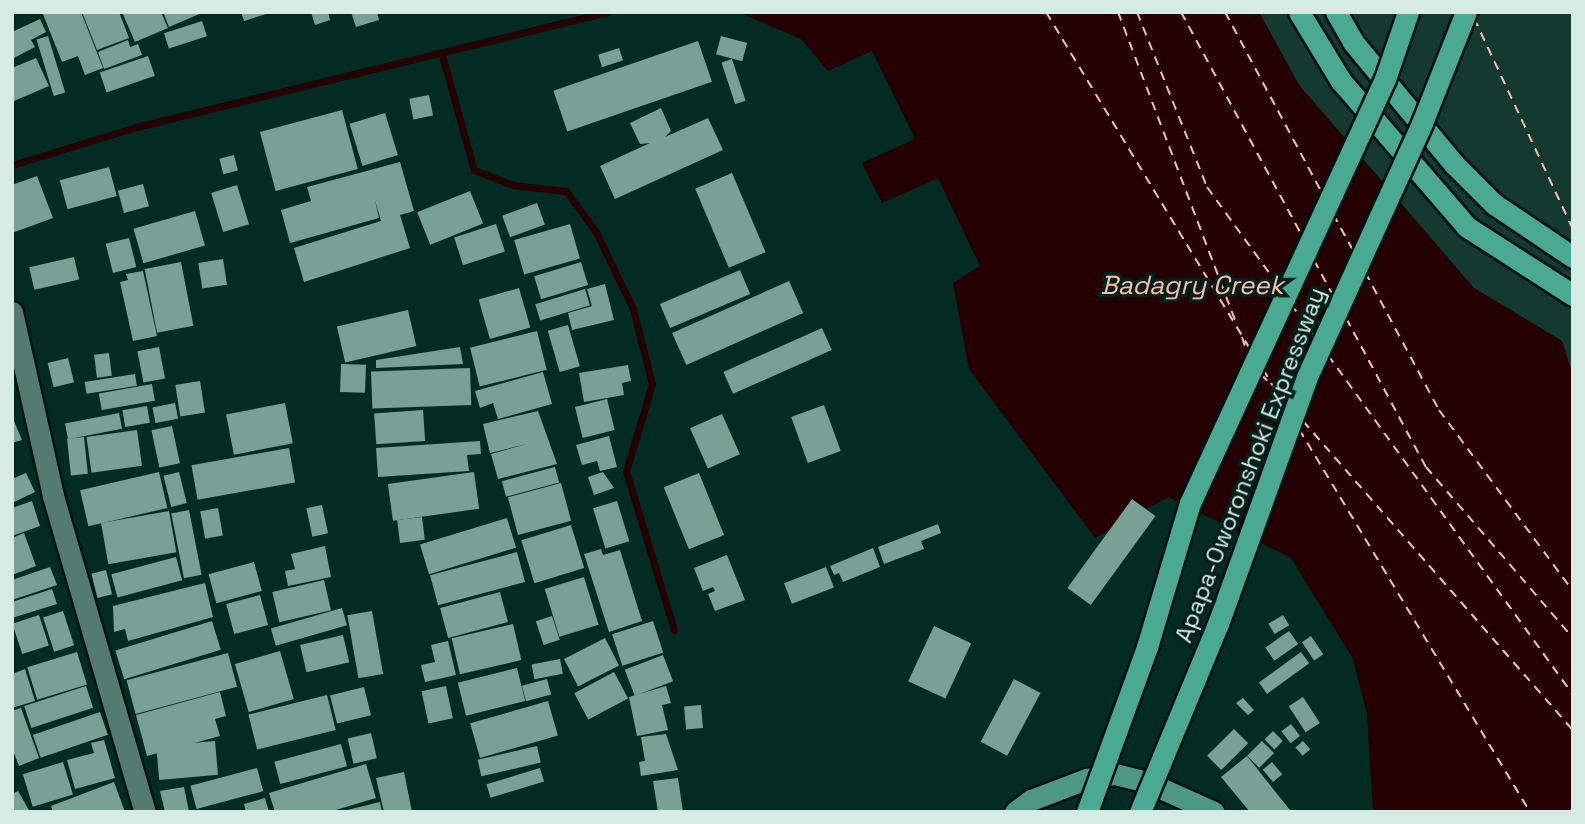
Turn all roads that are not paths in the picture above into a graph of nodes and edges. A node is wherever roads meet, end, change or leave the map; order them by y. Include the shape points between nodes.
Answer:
1 (1299, 12) edge
2 (1336, 12) edge
3 (1408, 12) edge
4 (1466, 12) edge
5 (1573, 257) edge
6 (1573, 295) edge
7 (12, 312) edge
8 (145, 812) edge
9 (1015, 812) edge
10 (1087, 812) edge
11 (1140, 812) edge
12 (1214, 812) edge

1 - 6 highway via 1340,81 1467,228
2 - 5 highway via 1353,41 1454,164 1494,204
3 - 10 highway, Apapa-Oworonshoki Expressway, bridge via 1385,79 1190,503 1147,647
4 - 11 highway, Apapa-Oworonshoki Expressway, bridge via 1422,123 1307,379 1217,624
7 - 8 street via 53,496
9 - 12 main road via 1031,800 1086,779 1115,774 1147,782

